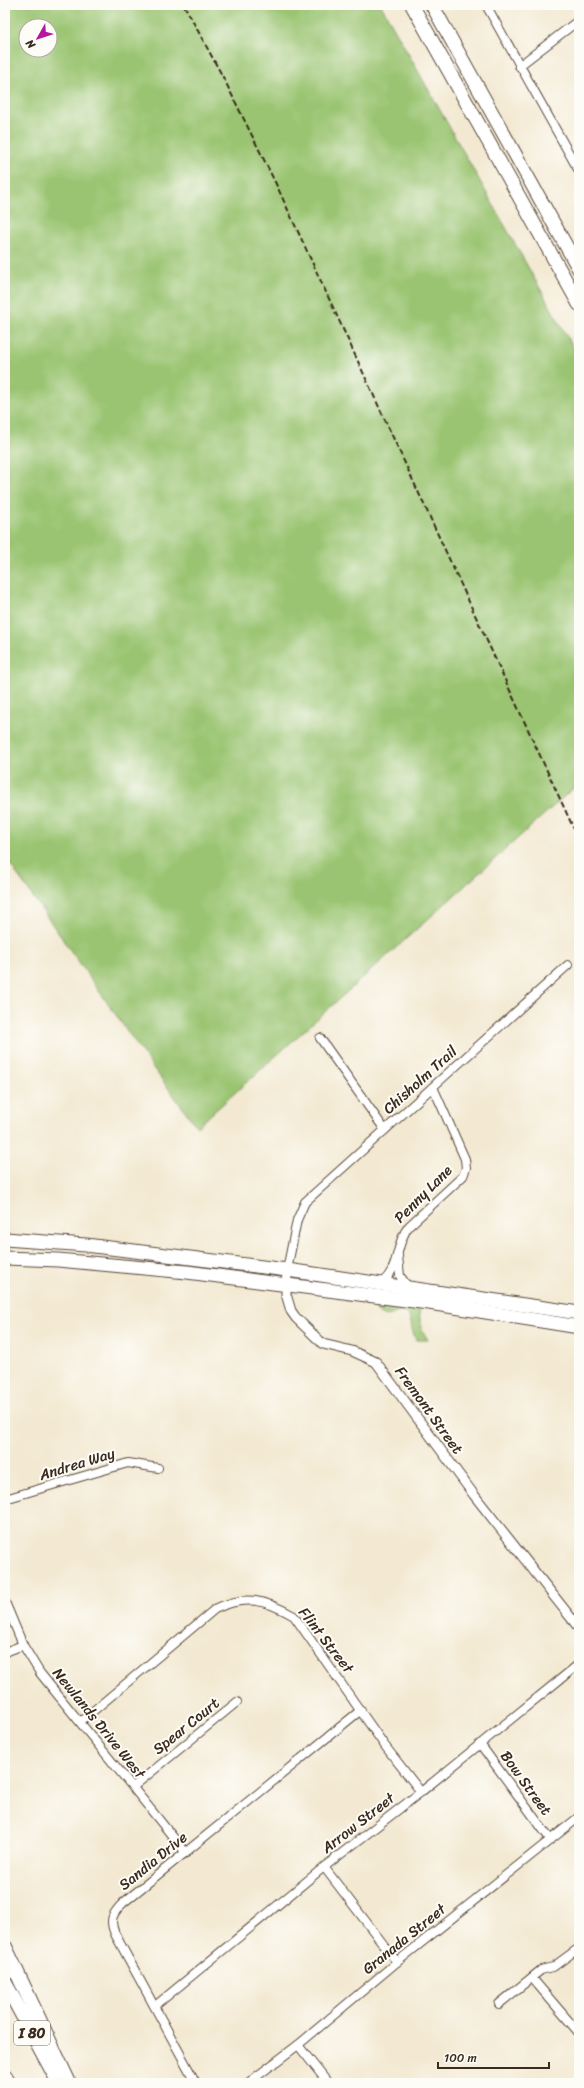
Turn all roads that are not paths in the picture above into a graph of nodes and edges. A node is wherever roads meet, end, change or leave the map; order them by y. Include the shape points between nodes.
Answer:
1 (412, 5) edge
2 (432, 5) edge
3 (486, 5) edge
4 (579, 20) edge
5 (519, 66) junction
6 (579, 171) edge
7 (574, 250) edge
8 (579, 269) edge
9 (579, 304) edge
10 (568, 965) dead end
11 (320, 1038) dead end
12 (433, 1087) junction
13 (385, 1130) junction
14 (297, 1220) joint
15 (5, 1239) edge
16 (398, 1255) junction
17 (5, 1258) edge
18 (287, 1270) junction
19 (381, 1283) junction
20 (286, 1284) junction
21 (408, 1287) junction
22 (579, 1313) edge
23 (579, 1327) edge
24 (158, 1468) dead end
25 (5, 1499) edge
26 (5, 1602) edge
27 (579, 1628) edge
28 (23, 1645) junction
29 (5, 1652) edge
30 (579, 1664) edge
31 (238, 1702) dead end
32 (361, 1710) junction
33 (80, 1722) junction
34 (480, 1744) junction
35 (133, 1787) junction
36 (421, 1792) junction
37 (579, 1817) edge
38 (550, 1839) junction
39 (186, 1853) junction
40 (324, 1867) junction
41 (5, 1947) edge
42 (579, 1948) edge
43 (397, 1962) junction
44 (532, 1978) junction
45 (5, 1983) edge
46 (499, 2004) dead end
47 (155, 2006) junction
48 (579, 2033) edge
49 (298, 2045) junction
50 (5, 2076) edge
51 (9, 2083) edge
52 (59, 2083) edge
53 (69, 2083) edge
54 (196, 2083) edge
55 (248, 2083) edge
56 (328, 2083) edge

1 - 9 highway
2 - 7 highway
3 - 5 street
4 - 5 street
5 - 6 street
7 - 8 highway
10 - 12 street, Chisholm Trail
11 - 13 street
12 - 13 street, Chisholm Trail
12 - 16 street, Penny Lane via 465,1158 466,1168 463,1176 402,1234
13 - 14 street, Chisholm Trail via 305,1202
14 - 18 street, Fremont Street
15 - 18 highway via 86,1245
16 - 19 street, Penny Lane via 391,1275
16 - 21 street, Penny Lane via 400,1276
17 - 20 highway via 86,1262
18 - 19 highway
18 - 20 street, Fremont Street
19 - 21 highway
20 - 23 highway
20 - 27 street, Fremont Street via 291,1311 323,1344 352,1350 376,1362 474,1495
21 - 22 highway
24 - 25 street, Andrea Way via 128,1463
26 - 28 street, Newlands Drive West
28 - 29 street
28 - 33 street, Newlands Drive West via 40,1673
30 - 34 street, Arrow Street
31 - 35 street, Spear Court
32 - 33 street, Flint Street via 294,1616 272,1604 242,1600 228,1602 215,1609
32 - 36 street, Flint Street
32 - 39 street, Sandia Drive
33 - 35 street, Newlands Drive West
34 - 36 street, Arrow Street
34 - 38 street, Bow Street
35 - 39 street, Newlands Drive West
36 - 40 street, Arrow Street
37 - 38 street, Granada Street
38 - 43 street, Granada Street
39 - 47 street, Sandia Drive via 123,1903 111,1917 115,1934
40 - 43 street
40 - 47 street, Arrow Street
41 - 53 highway
42 - 44 street via 553,1967 541,1970
43 - 49 street, Granada Street
44 - 46 street
44 - 48 street
45 - 52 highway, I 80
47 - 54 street, Sandia Drive
49 - 55 street, Granada Street
49 - 56 street
50 - 51 highway

